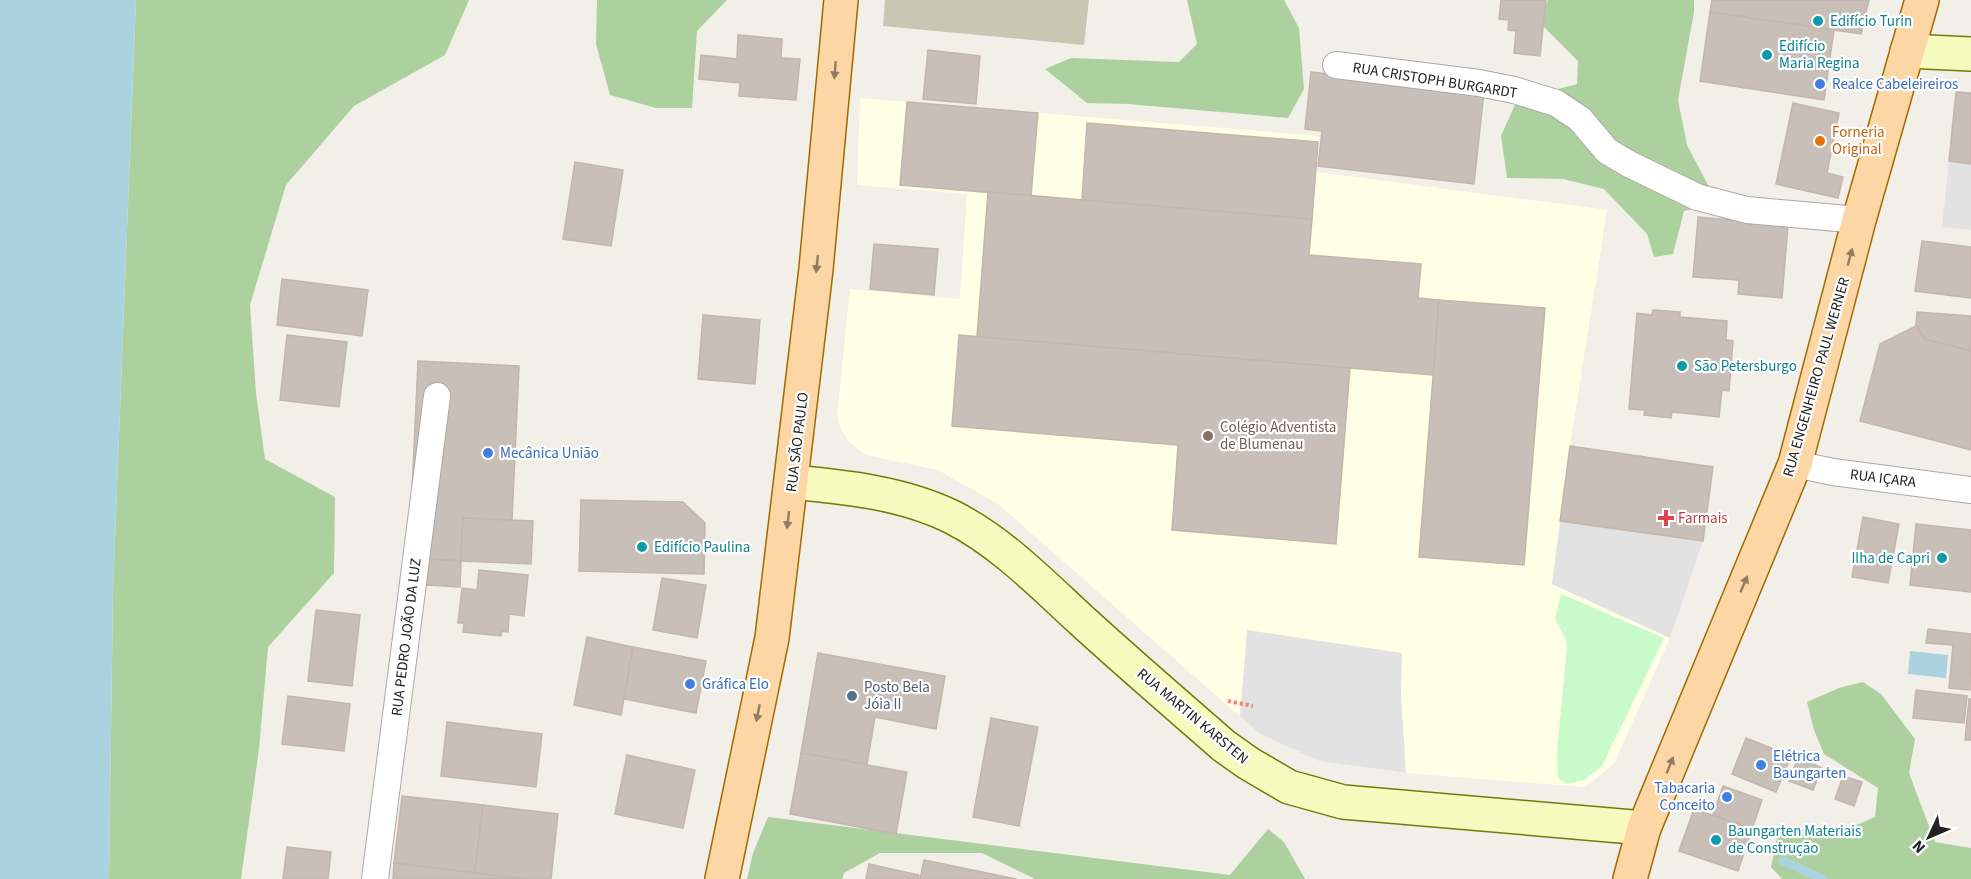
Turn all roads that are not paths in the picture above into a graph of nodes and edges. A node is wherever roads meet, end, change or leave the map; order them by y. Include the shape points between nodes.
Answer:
1 (841, 0) edge
2 (1922, 0) edge
3 (1907, 51) junction
4 (1971, 54) edge
5 (1336, 64) dead end
6 (1859, 220) junction
7 (437, 396) dead end
8 (1795, 464) junction
9 (792, 482) junction
10 (1971, 490) edge
11 (1644, 828) junction
12 (375, 879) edge
13 (722, 879) edge
14 (1630, 879) edge

1 -> 9 main road, RUA SÃO PAULO
2 - 3 main road, RUA ENGENHEIRO PAUL WERNER
3 - 4 street
3 - 6 main road, RUA ENGENHEIRO PAUL WERNER
5 - 6 street, RUA CRISTOPH BURGARDT via 1514,90 1556,103 1580,119 1607,151 1697,197 1747,210
8 -> 6 main road, RUA ENGENHEIRO PAUL WERNER
7 - 12 street, RUA PEDRO JOÃO DA LUZ
8 - 10 street, RUA IÇARA
11 -> 8 main road, RUA ENGENHEIRO PAUL WERNER
9 - 11 street, RUA MARTIN KARSTEN via 880,494 952,517 991,541 1035,578 1224,746 1289,787 1343,802
9 -> 13 main road, RUA SÃO PAULO via 772,638
11 - 14 main road, RUA ENGENHEIRO PAUL WERNER

